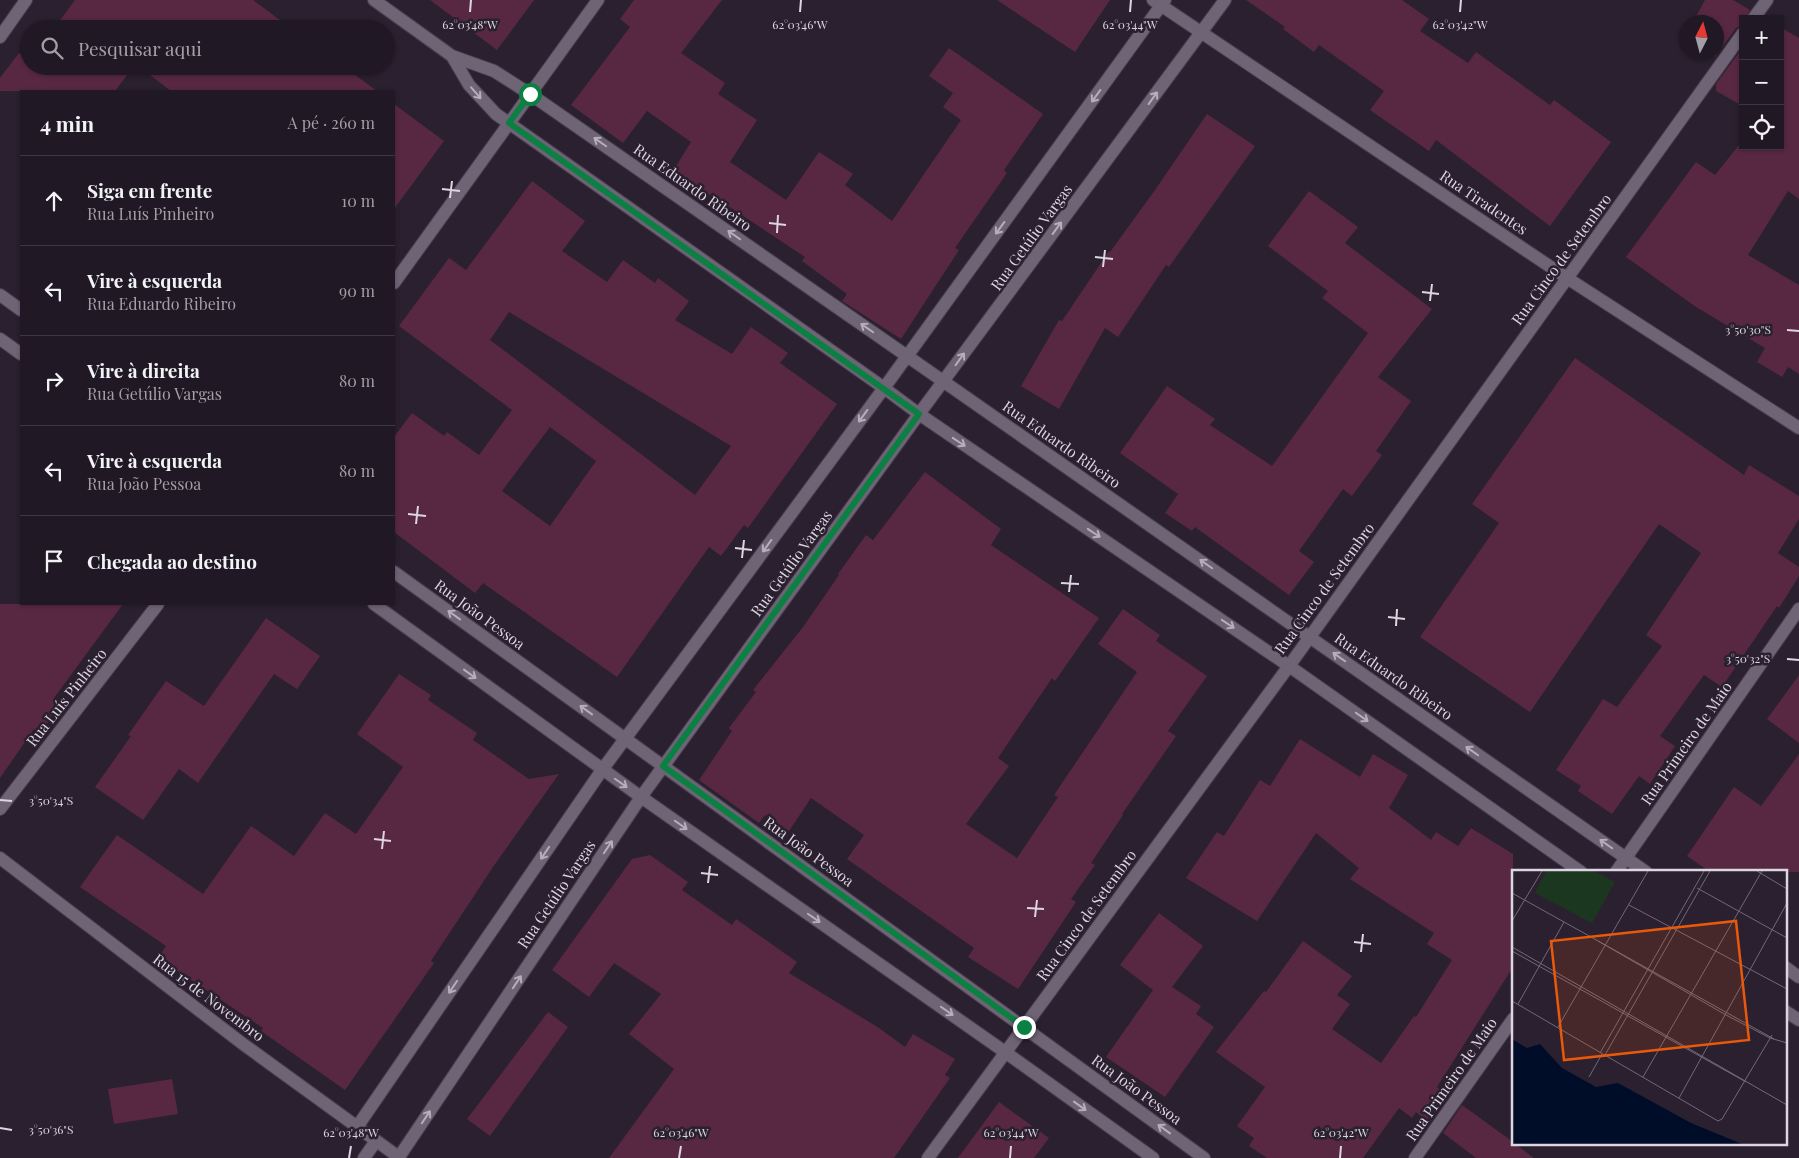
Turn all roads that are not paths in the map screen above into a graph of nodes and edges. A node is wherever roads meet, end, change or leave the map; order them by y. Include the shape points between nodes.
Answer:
1 (26, 0) edge
2 (374, 0) edge
3 (598, 0) edge
4 (1225, 0) edge
5 (1767, 0) edge
6 (1160, 2) edge
7 (1756, 15) edge
8 (1201, 33) junction
9 (0, 37) edge
10 (1739, 39) edge
11 (452, 56) junction
12 (530, 94) junction
13 (509, 123) junction
14 (1568, 278) junction
15 (395, 282) edge
16 (0, 295) edge
17 (20, 309) edge
18 (0, 339) edge
19 (20, 353) edge
20 (907, 356) junction
21 (944, 381) junction
22 (884, 388) junction
23 (919, 414) junction
24 (1799, 428) edge
25 (395, 573) edge
26 (157, 605) edge
27 (375, 605) edge
28 (1799, 609) edge
29 (1309, 636) junction
30 (1289, 666) junction
31 (626, 738) junction
32 (663, 766) junction
33 (602, 770) junction
34 (641, 797) junction
35 (0, 809) edge
36 (0, 858) edge
37 (1626, 858) junction
38 (1578, 870) edge
39 (1617, 870) edge
40 (1643, 870) edge
41 (1786, 968) edge
42 (1799, 977) edge
43 (1786, 1012) edge
44 (1512, 1020) edge
45 (1799, 1020) edge
46 (1024, 1027) junction
47 (1005, 1052) junction
48 (357, 1127) junction
49 (376, 1141) junction
50 (364, 1158) edge
51 (400, 1158) edge
52 (928, 1158) edge
53 (1152, 1158) edge
54 (1204, 1158) edge
55 (1415, 1158) edge

1 - 9 street
2 - 11 street, Rua Eduardo Ribeiro
3 - 12 street
4 - 8 street, Rua Getúlio Vargas
5 - 7 street
6 - 8 street, Rua Tiradentes
6 -> 20 street, Rua Getúlio Vargas
8 - 14 street, Rua Tiradentes
21 -> 8 street, Rua Getúlio Vargas
10 - 14 street, Rua Cinco de Setembro
11 - 12 street, Rua Eduardo Ribeiro via 494,71
11 -> 13 street, Rua Eduardo Ribeiro via 469,85
12 - 13 street
20 -> 12 street, Rua Eduardo Ribeiro
13 - 15 street
13 - 22 street, Rua Eduardo Ribeiro
14 - 24 street, Rua Tiradentes
14 - 29 street, Rua Cinco de Setembro
16 - 17 street
18 - 19 street
20 - 21 street, Rua Eduardo Ribeiro
20 - 22 street, Rua Getúlio Vargas
21 - 23 street, Rua Getúlio Vargas
29 -> 21 street, Rua Eduardo Ribeiro
22 - 23 street, Rua Eduardo Ribeiro
22 -> 31 street, Rua Getúlio Vargas
23 -> 30 street, Rua Eduardo Ribeiro
23 - 32 street, Rua Getúlio Vargas
31 -> 25 street, Rua João Pessoa
26 - 35 street, Rua Luís Pinheiro
27 -> 33 street
28 - 37 street, Rua Primeiro de Maio
29 - 30 street, Rua Cinco de Setembro
37 -> 29 street, Rua Eduardo Ribeiro
30 -> 38 street, Rua Eduardo Ribeiro
30 - 46 street, Rua Cinco de Setembro
31 - 32 street, Rua João Pessoa
31 - 33 street, Rua Getúlio Vargas
32 - 34 street, Rua Getúlio Vargas
32 - 46 street, Rua João Pessoa
33 -> 34 street
33 -> 48 street, Rua Getúlio Vargas
34 -> 47 street
51 -> 34 street, Rua Getúlio Vargas
36 - 48 street, Rua 15 de Novembro
37 - 39 street, Rua Primeiro de Maio
37 - 40 street, Rua Eduardo Ribeiro
41 - 42 street
43 - 45 street
44 - 55 street, Rua Primeiro de Maio
46 - 47 street, Rua Cinco de Setembro
54 -> 46 street, Rua João Pessoa
47 - 52 street, Rua Cinco de Setembro
47 -> 53 street
48 - 49 street, Rua 15 de Novembro
49 - 50 street
49 - 51 street, Rua 15 de Novembro

